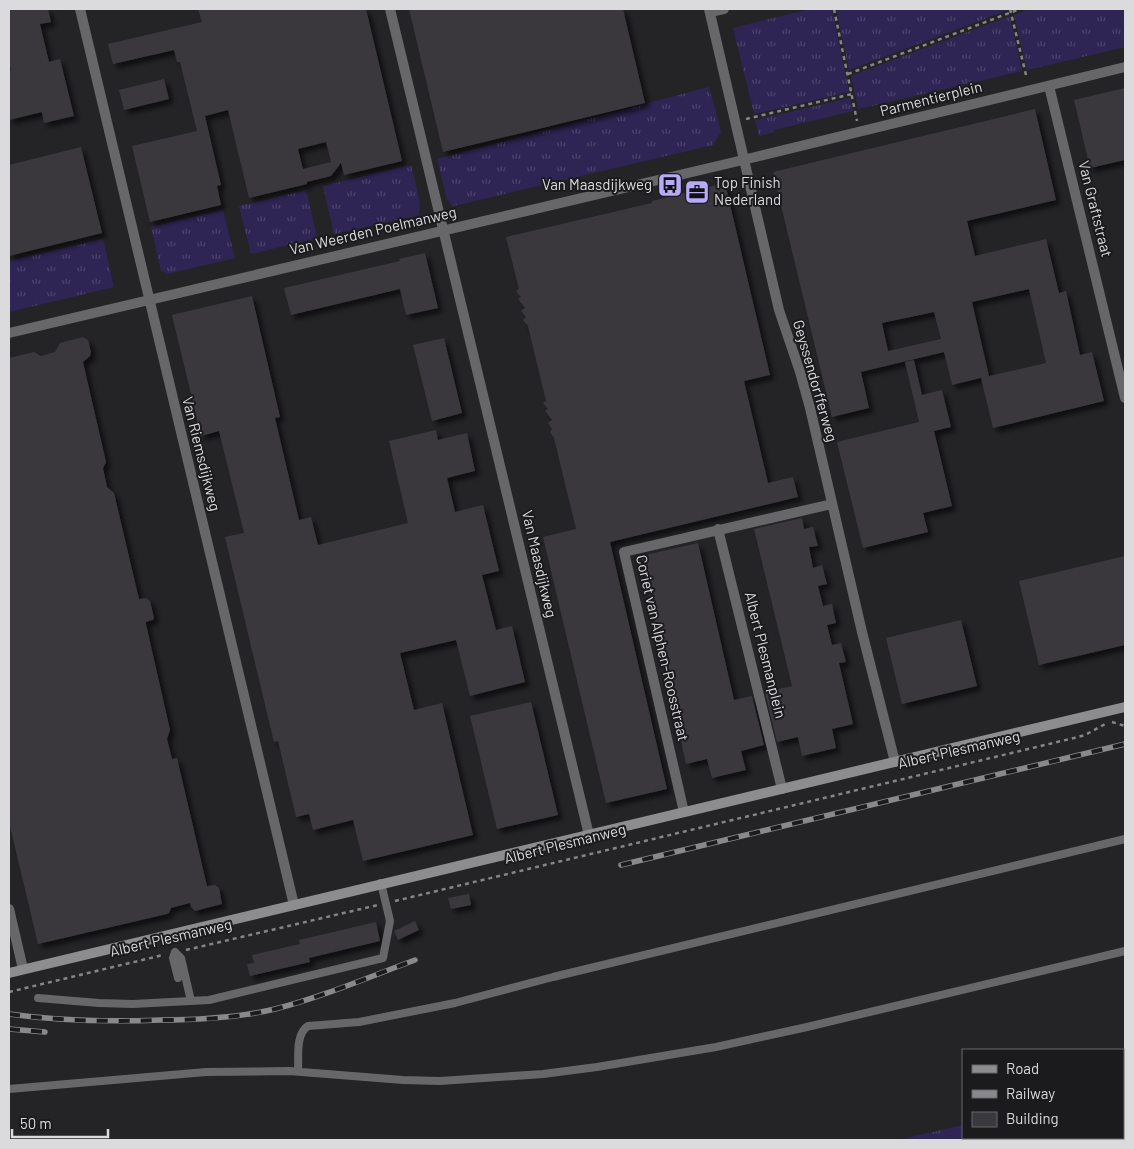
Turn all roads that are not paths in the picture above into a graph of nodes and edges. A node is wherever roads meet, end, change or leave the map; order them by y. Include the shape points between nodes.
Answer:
1 (80, 9) edge
2 (390, 9) edge
3 (724, 9) edge
4 (709, 10) edge
5 (1125, 67) edge
6 (1049, 86) junction
7 (743, 160) junction
8 (444, 230) junction
9 (148, 300) junction
10 (9, 333) edge
11 (1125, 398) edge
12 (832, 504) junction
13 (718, 529) junction
14 (1125, 706) edge
15 (895, 762) junction
16 (782, 789) junction
17 (684, 812) junction
18 (589, 835) junction
19 (1125, 839) edge
20 (381, 883) junction
21 (294, 905) junction
22 (9, 909) edge
23 (1125, 950) edge
24 (176, 952) road end
25 (23, 969) junction
26 (9, 972) edge
27 (38, 998) dead end
28 (191, 1001) junction
29 (298, 1071) junction
30 (9, 1089) edge

1 - 9 street, Van Riemsdijkweg
2 - 8 street, Van Maasdijkweg
3 - 4 street
4 - 7 street, Geyssendorfferweg
5 - 6 street, Parmentierplein
6 - 7 street, Parmentierplein
6 - 11 street, Van Graftstraat
7 - 8 street, Van Weerden Poelmanweg
7 - 12 street, Geyssendorfferweg via 779,310 802,381
8 - 9 street, Van Weerden Poelmanweg
8 - 18 street, Van Maasdijkweg
9 - 10 street, Van Weerden Poelmanweg
9 - 21 street, Van Riemsdijkweg
12 - 13 street, Coriet van Alphen-Roosstraat
12 - 15 street, Geyssendorfferweg
13 - 16 street, Albert Plesmanplein
13 - 17 street, Coriet van Alphen-Roosstraat via 624,552
14 - 15 street, Albert Plesmanweg
15 - 16 street, Albert Plesmanweg
16 - 17 street, Albert Plesmanweg
17 - 18 street, Albert Plesmanweg
18 - 20 street, Albert Plesmanweg
19 - 29 lane via 455,1003 359,1022 308,1026 300,1037
20 - 21 street, Albert Plesmanweg
20 - 28 lane via 390,921 383,958 226,997
21 - 25 street, Albert Plesmanweg
22 - 25 street
23 - 29 lane via 716,1047 597,1067 449,1081
24 - 28 lane via 173,958
25 - 26 street, Albert Plesmanweg
27 - 28 lane via 125,1004
29 - 30 lane via 193,1072

